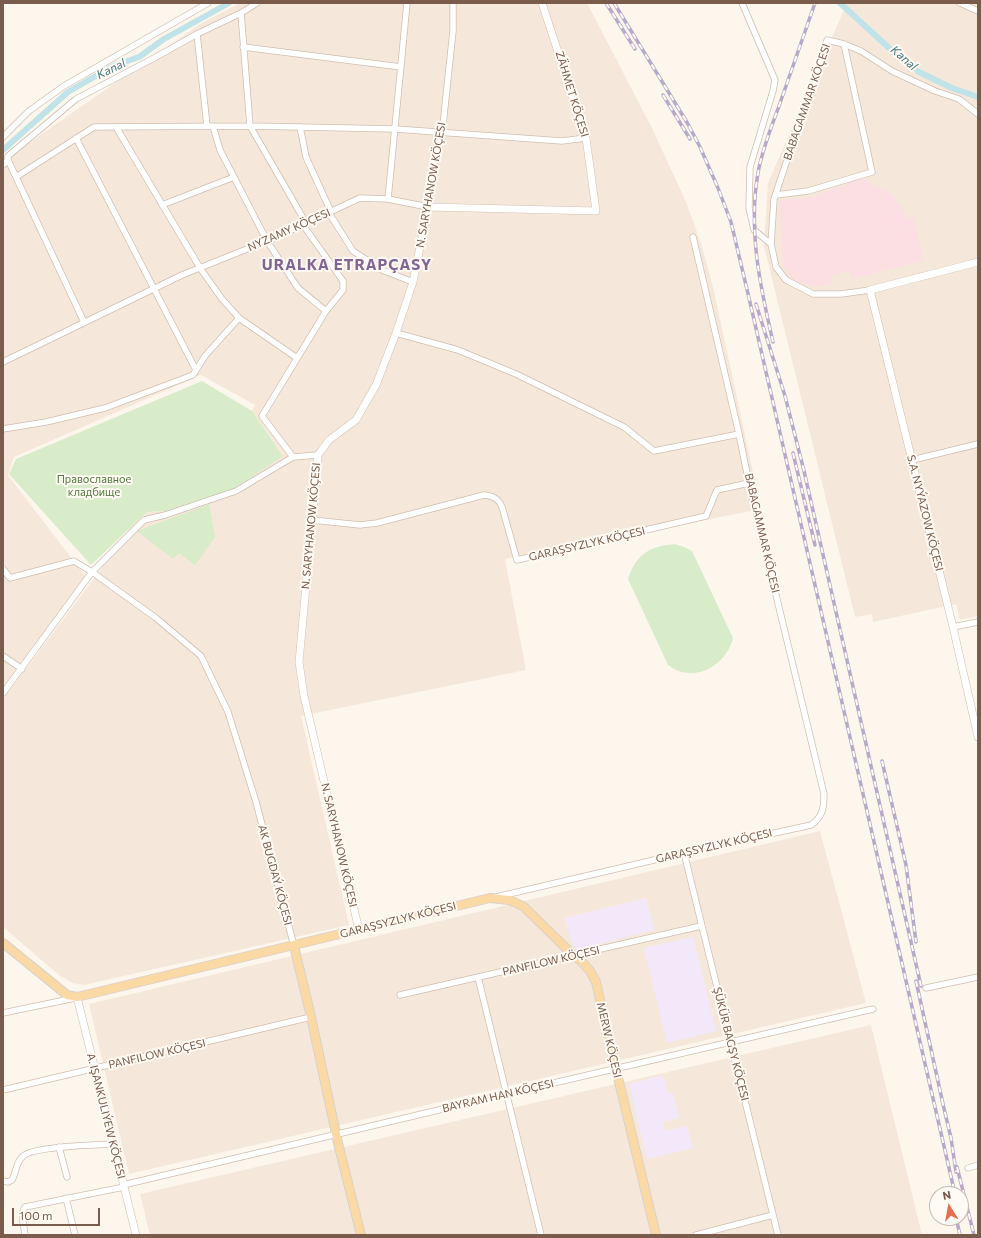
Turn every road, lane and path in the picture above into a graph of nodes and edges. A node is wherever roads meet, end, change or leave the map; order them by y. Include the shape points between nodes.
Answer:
1 (208, 3) edge
2 (258, 3) edge
3 (407, 3) edge
4 (453, 3) edge
5 (542, 3) edge
6 (742, 3) edge
7 (960, 3) edge
8 (978, 11) edge
9 (240, 13) junction
10 (197, 34) junction
11 (844, 44) junction
12 (243, 47) junction
13 (401, 67) junction
14 (978, 114) edge
15 (210, 126) junction
16 (250, 126) junction
17 (116, 127) junction
18 (300, 127) junction
19 (395, 129) junction
20 (441, 132) junction
21 (3, 137) edge
22 (76, 138) junction
23 (586, 138) junction
24 (8, 160) junction
25 (3, 165) edge
26 (16, 177) junction
27 (234, 177) junction
28 (776, 195) junction
29 (388, 199) junction
30 (162, 205) junction
31 (428, 207) junction
32 (596, 211) joint
33 (330, 212) junction
34 (304, 224) junction
35 (693, 237) dead end
36 (267, 241) junction
37 (772, 244) junction
38 (978, 262) edge
39 (200, 268) junction
40 (413, 282) junction
41 (154, 288) junction
42 (870, 290) junction
43 (326, 311) junction
44 (239, 318) junction
45 (84, 322) junction
46 (396, 333) junction
47 (297, 358) junction
48 (3, 362) edge
49 (196, 370) junction
50 (3, 429) edge
51 (739, 434) junction
52 (978, 444) edge
53 (318, 455) junction
54 (293, 457) junction
55 (912, 460) junction
56 (749, 482) junction
57 (312, 520) junction
58 (3, 569) edge
59 (92, 572) junction
60 (978, 622) edge
61 (953, 627) junction
62 (3, 656) edge
63 (22, 669) junction
64 (3, 693) edge
65 (978, 737) edge
66 (811, 825) joint
67 (684, 853) junction
68 (490, 898) junction
69 (701, 926) junction
70 (359, 930) junction
71 (3, 943) edge
72 (294, 946) junction
73 (574, 956) junction
74 (478, 977) junction
75 (978, 977) edge
76 (926, 988) dead end
77 (400, 995) dead end
78 (77, 997) junction
79 (873, 1009) dead end
80 (3, 1013) edge
81 (311, 1017) junction
82 (730, 1042) junction
83 (94, 1069) junction
84 (616, 1069) junction
85 (3, 1090) edge
86 (506, 1094) junction
87 (336, 1134) junction
88 (113, 1144) junction
89 (59, 1147) junction
90 (978, 1166) edge
91 (968, 1168) dead end
92 (67, 1177) dead end
93 (3, 1181) edge
94 (124, 1186) junction
95 (66, 1198) junction
96 (773, 1215) junction
97 (25, 1235) edge
98 (74, 1235) edge
99 (136, 1235) edge
100 (361, 1235) edge
101 (541, 1235) edge
102 (656, 1235) edge
103 (696, 1235) edge
104 (778, 1235) edge

1 - 21 street via 64,86 29,111
2 - 9 street
3 - 13 street
4 - 20 street, N. SARYHANOW KÖÇESI via 453,31
5 - 23 main road, ZÄHMET KÖÇESI
6 - 37 street via 775,80 774,91 750,167 749,208 754,230
7 - 8 street
9 - 10 street
9 - 12 street
10 - 15 street
10 - 24 street via 76,99 18,147 8,156
11 - 14 street, BABAGAMMAR KÖÇESI via 861,51 892,71 959,99
11 - 28 street, BABAGAMMAR KÖÇESI via 827,40
11 - 28 street via 872,172 808,191
12 - 13 street
12 - 16 street
13 - 19 street
15 - 16 street
15 - 17 street
15 - 27 street
16 - 18 street
16 - 34 street
17 - 22 street via 94,127
17 - 30 street
18 - 19 street
18 - 33 street via 306,157
19 - 20 street
19 - 29 street
20 - 23 street via 562,141
20 - 31 street, N. SARYHANOW KÖÇESI via 436,148
22 - 26 street
22 - 41 street
23 - 32 main road, ZÄHMET KÖÇESI
24 - 25 street
24 - 26 street
26 - 45 street
27 - 30 street
27 - 36 street
28 - 37 street, BABAGAMMAR KÖÇESI
29 - 31 street, NYZAMY KÖÇESI
29 - 33 street, NYZAMY KÖÇESI via 360,198
30 - 39 street
31 - 32 main road, NYZAMY KÖÇESI
31 - 40 main road, N. SARYHANOW KÖÇESI
33 - 34 street, NYZAMY KÖÇESI
33 - 40 street via 353,251 382,270
34 - 36 street, NYZAMY KÖÇESI
34 - 43 street via 343,281 343,290
35 - 51 street, BABAGAMMAR KÖÇESI
36 - 39 street, NYZAMY KÖÇESI
36 - 43 street via 298,288
37 - 42 street, BABAGAMMAR KÖÇESI via 776,267 786,280 813,294
38 - 42 main road
39 - 41 street, NYZAMY KÖÇESI
39 - 44 street
40 - 46 main road, N. SARYHANOW KÖÇESI
41 - 45 street, NYZAMY KÖÇESI
41 - 49 street
42 - 55 main road, S.A. NYÝAZOW KÖÇESI
43 - 47 street
44 - 47 street
44 - 49 street
45 - 48 street, NYZAMY KÖÇESI
46 - 51 street via 458,350 516,374 624,427 654,451
46 - 53 main road, N. SARYHANOW KÖÇESI via 376,385 356,420 329,440
47 - 54 street via 262,416
49 - 50 street via 192,374 105,408
51 - 56 street, BABAGAMMAR KÖÇESI
52 - 55 street
53 - 54 street
53 - 57 main road, N. SARYHANOW KÖÇESI
54 - 59 street via 236,491 166,516 144,520
55 - 61 main road, S.A. NYÝAZOW KÖÇESI
56 - 57 street, GARAŞSYZLYK KÖÇESI via 717,490 706,516 517,560 502,506 492,496 484,495 360,525
56 - 66 street, BABAGAMMAR KÖÇESI via 824,794 824,808 817,821
57 - 70 main road, N. SARYHANOW KÖÇESI via 299,662 304,696
58 - 59 street, AK BUGDAÝ KÖÇESI via 10,578 74,561
59 - 63 street
59 - 72 street, AK BUGDAÝ KÖÇESI via 156,618 201,656 228,712 256,802
60 - 61 street
61 - 65 main road, S.A. NYÝAZOW KÖÇESI
62 - 63 street
63 - 64 street
66 - 67 street, GARAŞSYZLYK KÖÇESI
67 - 68 street, GARAŞSYZLYK KÖÇESI
67 - 69 street, ŞÜKÜR BAGŞY KÖÇESI
68 - 70 main road, GARAŞSYZLYK KÖÇESI
68 - 73 main road, MERW KÖÇESI via 509,900 524,906
69 - 73 street, PANFILOW KÖÇESI
69 - 82 street, ŞÜKÜR BAGŞY KÖÇESI
70 - 72 main road, GARAŞSYZLYK KÖÇESI
71 - 78 main road via 67,995
72 - 78 main road, GARAŞSYZLYK KÖÇESI
72 - 81 main road, AK BUGDAÝ KÖÇESI
73 - 74 street, PANFILOW KÖÇESI
73 - 84 main road, MERW KÖÇESI via 590,971 596,982
74 - 77 street, PANFILOW KÖÇESI
74 - 86 street
75 - 76 street
78 - 80 street
78 - 83 main road, A. IŞANKULIÝEW KÖÇESI
79 - 82 street, BAYRAM HAN KÖÇESI
81 - 83 street, PANFILOW KÖÇESI
81 - 87 main road, AK BUGDAÝ KÖÇESI
82 - 84 street, BAYRAM HAN KÖÇESI
82 - 96 street, ŞÜKÜR BAGŞY KÖÇESI
83 - 85 street, PANFILOW KÖÇESI
83 - 88 main road, A. IŞANKULIÝEW KÖÇESI
84 - 86 street, BAYRAM HAN KÖÇESI
84 - 102 main road, MERW KÖÇESI
86 - 87 street, BAYRAM HAN KÖÇESI
86 - 101 street
87 - 94 street, BAYRAM HAN KÖÇESI
87 - 100 main road, AK BUGDAÝ KÖÇESI
88 - 89 street
88 - 94 main road, A. IŞANKULIÝEW KÖÇESI
89 - 92 street
89 - 93 street via 23,1155 12,1180
90 - 91 street
94 - 95 street, BAYRAM HAN KÖÇESI
94 - 99 main road, A. IŞANKULIÝEW KÖÇESI
95 - 97 street, BAYRAM HAN KÖÇESI via 24,1208
95 - 98 street
96 - 103 street
96 - 104 street, ŞÜKÜR BAGŞY KÖÇESI

